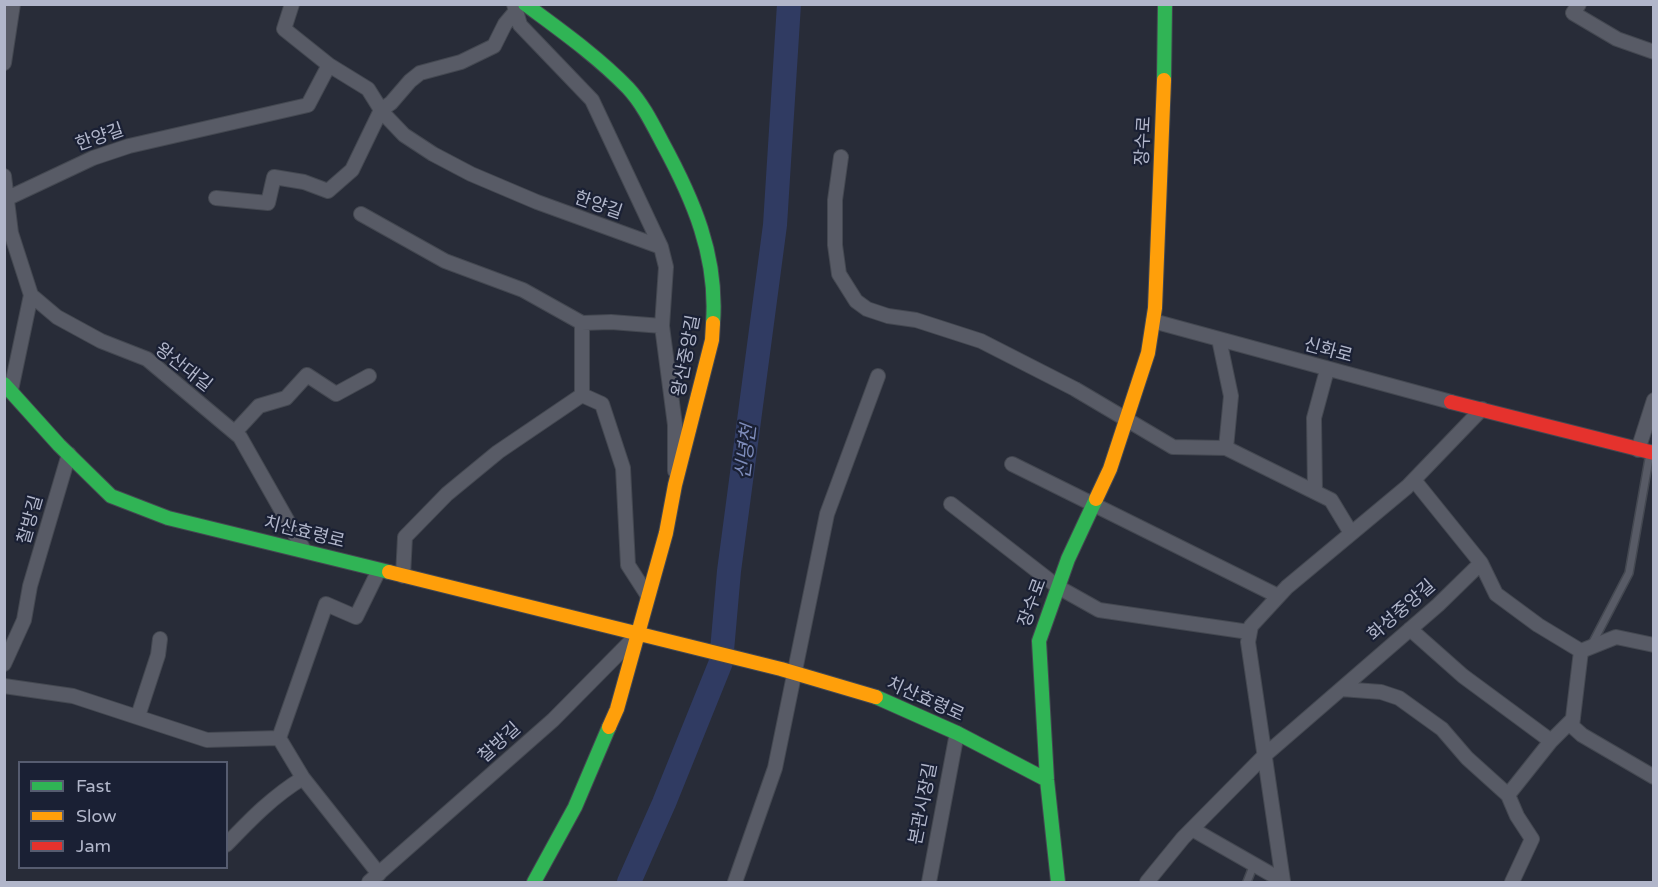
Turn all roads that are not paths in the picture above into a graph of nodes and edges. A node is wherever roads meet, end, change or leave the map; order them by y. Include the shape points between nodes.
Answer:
1 (13, 4) edge
2 (292, 4) edge
3 (1165, 4) edge
4 (1579, 4) edge
5 (518, 7) edge
6 (1653, 52) edge
7 (4, 63) edge
8 (329, 65) junction
9 (381, 110) junction
10 (841, 157) dead end
11 (4, 176) edge
12 (216, 198) dead end
13 (6, 199) junction
14 (361, 214) dead end
15 (661, 247) junction
16 (31, 295) junction
17 (1153, 321) junction
18 (582, 323) junction
19 (662, 326) junction
20 (1219, 339) junction
21 (1327, 370) junction
22 (369, 376) dead end
23 (878, 376) dead end
24 (8, 387) edge
25 (582, 394) junction
26 (1653, 400) edge
27 (1482, 409) junction
28 (1127, 419) junction
29 (235, 432) junction
30 (1226, 448) junction
31 (1647, 451) edge
32 (69, 454) junction
33 (1012, 464) dead end
34 (1414, 480) junction
35 (675, 485) junction
36 (1316, 492) junction
37 (1094, 503) junction
38 (951, 504) dead end
39 (1351, 533) junction
40 (304, 550) junction
41 (1481, 564) junction
42 (379, 570) junction
43 (403, 576) junction
44 (1058, 587) junction
45 (648, 596) junction
46 (1278, 596) junction
47 (1410, 629) junction
48 (1250, 632) junction
49 (640, 633) junction
50 (160, 639) dead end
51 (1653, 645) edge
52 (1586, 649) junction
53 (4, 664) edge
54 (788, 670) junction
55 (4, 686) edge
56 (1341, 689) junction
57 (138, 716) junction
58 (1573, 719) junction
59 (957, 733) junction
60 (279, 738) junction
61 (1551, 741) junction
62 (1265, 755) junction
63 (1653, 777) edge
64 (303, 778) junction
65 (1047, 780) junction
66 (1508, 795) junction
67 (1192, 828) junction
68 (228, 843) edge
69 (1254, 864) junction
70 (374, 878) edge
71 (534, 882) edge
72 (735, 882) edge
73 (928, 882) edge
74 (1058, 882) edge
75 (1146, 882) edge
76 (1247, 882) edge
77 (1285, 882) edge
78 (1512, 882) edge

1 - 7 street
2 - 8 street, 한양길 via 284,29
3 - 17 street, 장수로 via 1164,112
4 - 6 street via 1573,13 1617,39
5 - 9 street via 494,46 461,62 420,73
5 - 15 street via 520,25 592,100
5 - 35 street, 왕산중앙길 via 592,54 629,89 688,189 706,238 715,299 714,324
8 - 9 street, 한양길 via 368,89
8 - 13 street, 한양길 via 308,105 129,146 93,158
9 - 12 street via 352,170 328,191 274,177 268,203
9 - 15 street, 한양길 via 404,135 471,174 570,216
10 - 28 street via 835,200 835,245 839,274 856,301 888,316 916,320 981,341
11 - 13 street
13 - 16 street via 11,233
14 - 18 street via 445,261 523,290
15 - 19 street via 666,267
16 - 24 street
16 - 29 street, 왕산대길 via 57,317 84,332 147,359
17 - 20 street, 신화로
17 - 28 street, 장수로 via 1148,353
18 - 19 street, 왕산중앙길
18 - 25 street
19 - 35 street via 675,425
20 - 21 street, 신화로
20 - 30 street via 1231,396
21 - 27 street, 신화로
21 - 36 street via 1314,418
22 - 29 street via 336,394 307,375 286,398 259,406
23 - 54 street via 827,514
24 - 32 street, 치산효령로
25 - 43 street via 498,452 447,494 405,537
25 - 45 street via 602,404 623,468 628,565
26 - 31 street
27 - 31 street
27 - 34 street
28 - 30 street via 1173,447
28 - 37 street, 장수로
29 - 40 street, 왕산대길 via 260,468
30 - 36 street
31 - 52 lane via 1629,573
32 - 40 street, 치산효령로 via 111,496 168,518
32 - 53 street, 찰방길 via 30,586 24,620
33 - 37 street
34 - 39 street
34 - 41 street
35 - 45 street, 왕산중앙길
36 - 39 street via 1331,500
37 - 44 street, 장수로
37 - 46 street
38 - 44 street
39 - 46 street
40 - 42 street, 치산효령로
41 - 47 street, 화성중앙길
41 - 52 street via 1496,594 1538,625
42 - 43 street, 치산효령로
42 - 60 street via 356,617 326,604
43 - 49 street, 치산효령로
44 - 48 street via 1099,610
44 - 65 street, 장수로 via 1038,641
45 - 49 street, 왕산중앙길
46 - 48 street
47 - 56 street, 화성중앙길
47 - 61 street via 1463,676
48 - 62 street via 1248,642
49 - 54 street, 치산효령로
49 - 70 street, 찰방길 via 552,720
49 - 71 street, 왕산중앙길 via 617,709 575,807
50 - 57 street
51 - 52 street via 1616,637
52 - 58 street
54 - 59 street, 치산효령로 via 871,695
54 - 72 street via 775,768
55 - 57 street via 73,696
56 - 62 street, 화성중앙길
56 - 66 street via 1381,692 1399,698 1442,729
57 - 60 street via 207,740
58 - 61 street
58 - 63 street via 1572,726 1582,735
59 - 65 street, 치산효령로
59 - 73 street, 본관시장길
60 - 64 street, 찰방길
61 - 66 street
62 - 67 street, 화성중앙길
62 - 77 street
64 - 68 street via 265,806
64 - 70 street, 찰방길
65 - 74 street, 장수로
66 - 78 street via 1532,838
67 - 69 street
67 - 75 street, 화성중앙길
69 - 76 lane
69 - 77 street

